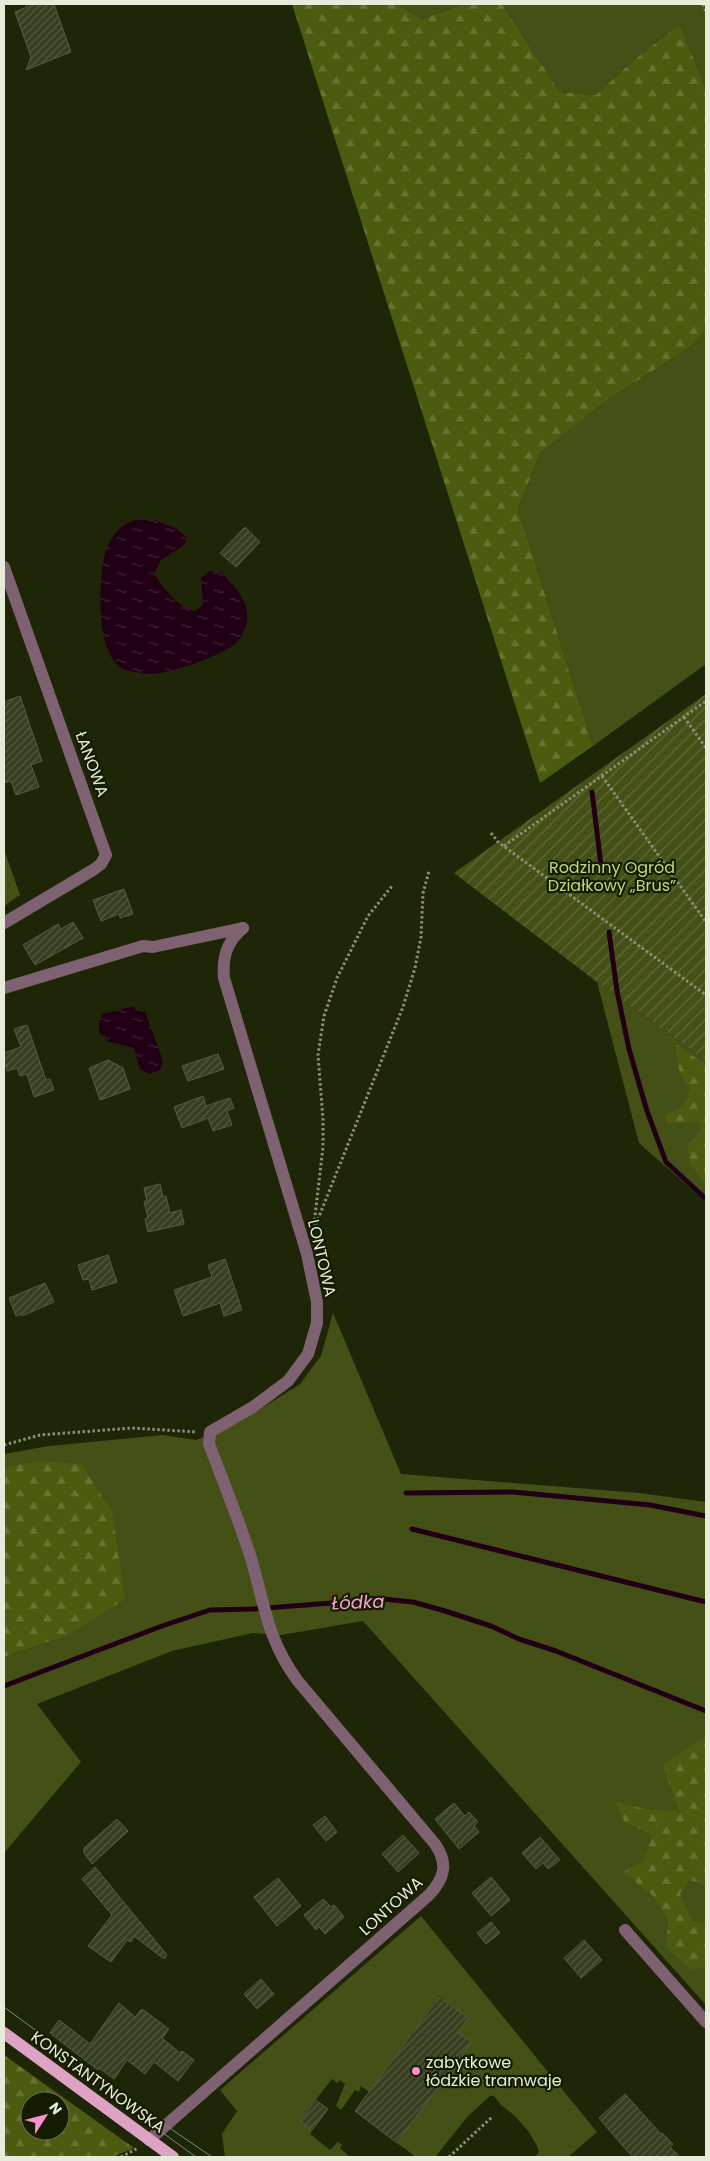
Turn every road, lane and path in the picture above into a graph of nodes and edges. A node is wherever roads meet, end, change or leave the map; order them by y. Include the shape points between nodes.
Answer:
1 (703, 4) edge
2 (706, 12) edge
3 (4, 567) edge
4 (706, 701) edge
5 (684, 717) junction
6 (706, 748) edge
7 (602, 776) junction
8 (491, 833) dead end
9 (504, 846) junction
10 (429, 871) dead end
11 (392, 886) dead end
12 (706, 922) edge
13 (4, 923) edge
14 (4, 988) edge
15 (706, 995) edge
16 (210, 1432) junction
17 (4, 1445) edge
18 (625, 1930) dead end
19 (706, 2022) edge
20 (4, 2033) edge
21 (492, 2116) dead end
22 (150, 2140) junction
23 (173, 2157) edge
24 (449, 2157) edge

1 - 2 path
3 - 13 street, ŁANOWA via 106,855 93,870
4 - 5 path
5 - 6 path
5 - 7 path
7 - 9 path
7 - 12 path
8 - 9 path
9 - 15 path
10 - 11 path via 423,893 421,937 403,1007 314,1231 323,1147 318,1054 324,1016 337,978 368,916
14 - 16 street, LONTOWA via 143,946 153,947 243,928 226,948 224,978 307,1254 317,1302 317,1323 308,1354 288,1381 254,1407
16 - 17 path via 132,1428 40,1436
16 - 22 street, LONTOWA via 209,1444 250,1556 269,1628 280,1653 297,1680 435,1844 442,1856 444,1874 429,1895
18 - 19 street
20 - 22 main road, KONSTANTYNOWSKA
21 - 24 path
22 - 23 main road, KONSTANTYNOWSKA

